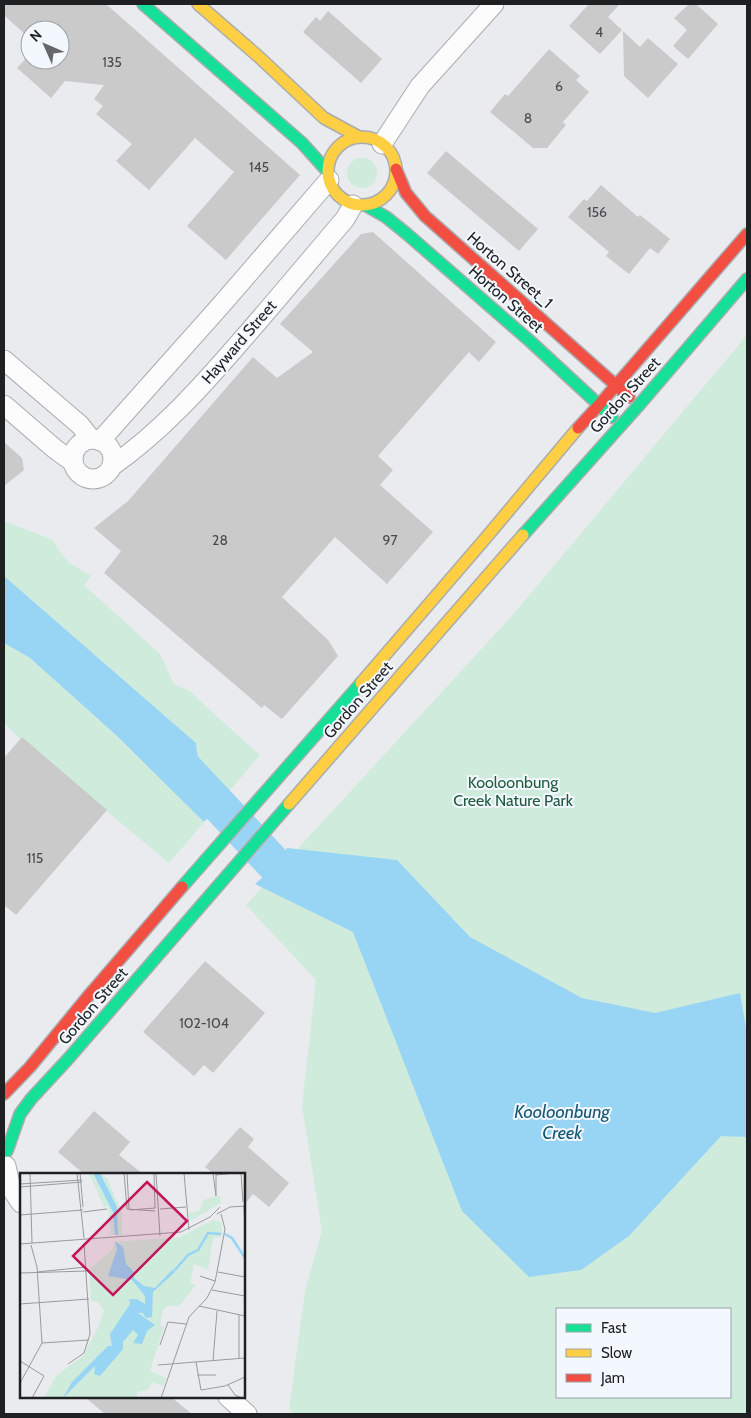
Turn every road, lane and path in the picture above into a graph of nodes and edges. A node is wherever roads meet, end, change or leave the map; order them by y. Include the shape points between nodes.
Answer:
1 (143, 4) edge
2 (198, 4) edge
3 (494, 4) edge
4 (359, 137) junction
5 (382, 144) junction
6 (396, 169) junction
7 (328, 176) junction
8 (359, 205) junction
9 (747, 234) edge
10 (747, 279) edge
11 (4, 360) edge
12 (615, 386) junction
13 (4, 405) edge
14 (599, 405) junction
15 (639, 405) junction
16 (620, 425) junction
17 (96, 440) junction
18 (72, 462) junction
19 (112, 466) junction
20 (4, 1094) edge
21 (4, 1139) edge
22 (5, 1163) edge
23 (20, 1202) edge
24 (4, 1204) edge
25 (20, 1210) edge

1 - 7 main road via 302,143
2 - 4 main road via 324,118
3 - 5 street via 425,80
4 - 5 main road
4 - 7 main road via 335,151
5 - 6 main road via 390,152
6 - 8 main road via 395,181 381,200
6 - 12 main road, Horton Street_1 via 406,193 425,216
7 - 8 main road via 334,191 343,200
7 - 17 street via 222,304
8 - 14 main road, Horton Street via 386,217 407,234
8 - 19 street, Hayward Street via 216,370 165,423
9 - 12 main road, Gordon Street
10 - 15 main road, Gordon Street
11 - 17 street
12 - 14 main road, Gordon Street
12 - 15 main road
13 - 18 street
14 - 16 main road, Horton Street
14 - 20 main road, Gordon Street
15 - 16 main road, Gordon Street
16 - 22 main road, Gordon Street via 31,1099 20,1114
17 - 18 street via 79,444
17 - 19 street via 109,447
18 - 19 street via 79,474 91,480 104,476
21 - 22 main road
22 - 23 street via 11,1188
24 - 25 street

